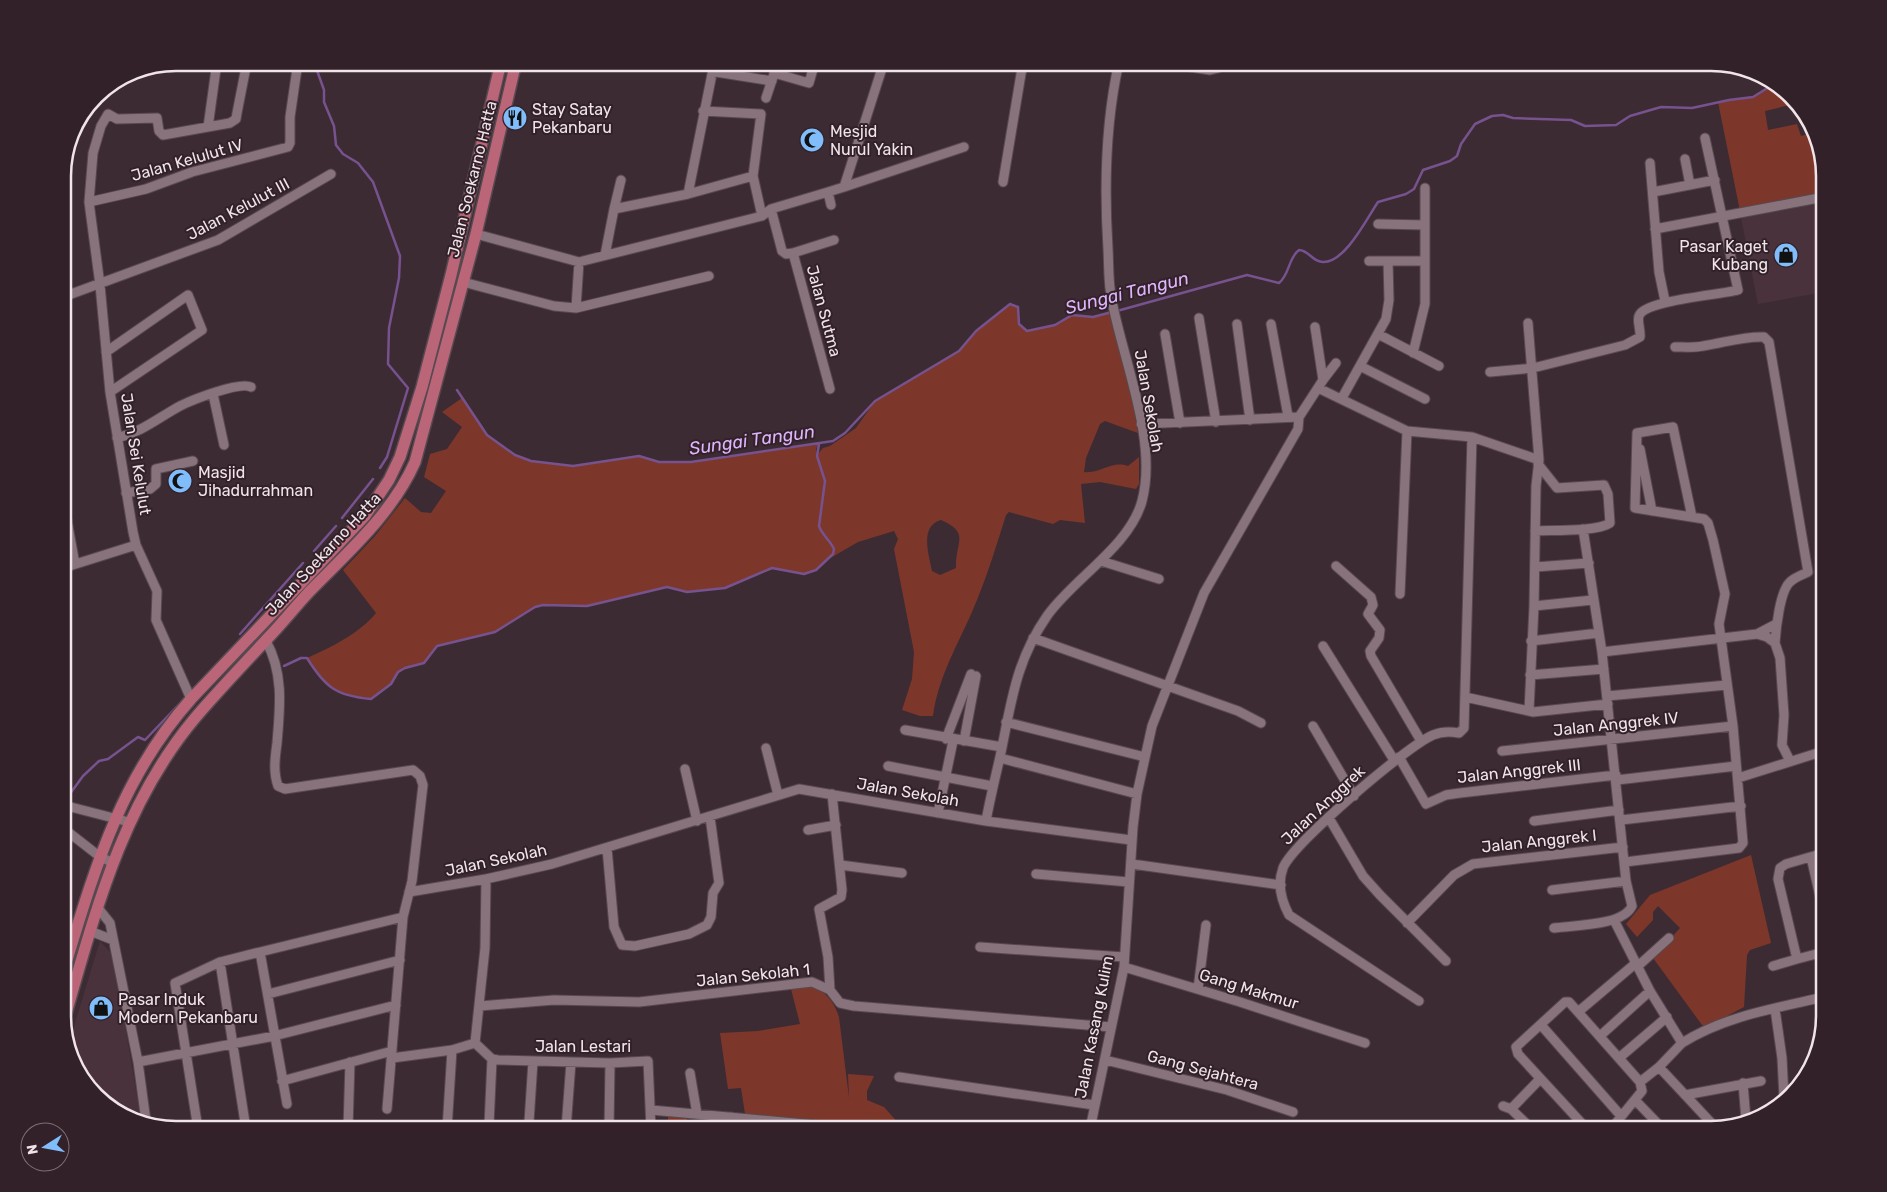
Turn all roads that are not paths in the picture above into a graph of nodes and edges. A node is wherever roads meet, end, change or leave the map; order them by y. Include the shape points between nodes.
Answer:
1 (216, 71) edge
2 (245, 71) edge
3 (297, 71) edge
4 (499, 71) edge
5 (514, 71) edge
6 (775, 71) edge
7 (813, 71) edge
8 (881, 71) edge
9 (1022, 71) edge
10 (1118, 71) edge
11 (773, 77) junction
12 (766, 98) dead end
13 (490, 110) junction
14 (703, 111) junction
15 (504, 113) junction
16 (208, 127) junction
17 (1705, 138) dead end
18 (964, 148) dead end
19 (1685, 159) dead end
20 (1650, 163) dead end
21 (331, 174) dead end
22 (753, 176) junction
23 (620, 180) dead end
24 (1715, 180) junction
25 (1003, 182) dead end
26 (1690, 185) junction
27 (844, 187) junction
28 (1425, 188) dead end
29 (828, 192) junction
30 (1653, 192) junction
31 (688, 194) junction
32 (1816, 199) edge
33 (89, 202) junction
34 (831, 205) dead end
35 (614, 210) junction
36 (771, 210) junction
37 (762, 216) junction
38 (1722, 218) junction
39 (1378, 224) dead end
40 (1425, 225) junction
41 (1655, 229) junction
42 (476, 234) junction
43 (834, 240) dead end
44 (793, 253) junction
45 (605, 256) junction
46 (1369, 261) dead end
47 (1388, 261) junction
48 (579, 262) junction
49 (1425, 262) junction
50 (708, 276) dead end
51 (462, 282) junction
52 (100, 285) junction
53 (71, 294) edge
54 (1665, 301) junction
55 (576, 308) junction
56 (1200, 318) dead end
57 (1528, 323) dead end
58 (1237, 324) dead end
59 (1271, 324) dead end
60 (1315, 328) dead end
61 (1165, 334) dead end
62 (1378, 334) junction
63 (1675, 347) dead end
64 (106, 352) junction
65 (1414, 353) junction
66 (1336, 363) dead end
67 (1360, 366) junction
68 (1439, 366) dead end
69 (1533, 368) junction
70 (1490, 372) dead end
71 (1320, 384) junction
72 (251, 388) dead end
73 (830, 389) dead end
74 (110, 392) junction
75 (213, 394) junction
76 (1342, 398) junction
77 (1425, 399) dead end
78 (1288, 416) junction
79 (1299, 417) junction
80 (1250, 420) junction
81 (1216, 422) junction
82 (1180, 423) junction
83 (1141, 424) junction
84 (1407, 432) junction
85 (1637, 433) junction
86 (1472, 437) junction
87 (117, 438) junction
88 (224, 445) dead end
89 (193, 461) dead end
90 (1539, 462) junction
91 (126, 493) junction
92 (1652, 511) junction
93 (1692, 517) junction
94 (1583, 528) junction
95 (1534, 531) junction
96 (71, 543) edge
97 (136, 545) junction
98 (1101, 561) junction
99 (1589, 563) junction
100 (75, 564) junction
101 (71, 565) edge
102 (1336, 566) dead end
103 (1535, 567) junction
104 (1158, 579) dead end
105 (1400, 594) dead end
106 (1593, 600) junction
107 (1534, 606) junction
108 (1776, 624) junction
109 (1600, 633) junction
110 (1757, 634) junction
111 (1033, 638) junction
112 (1721, 640) junction
113 (266, 641) junction
114 (1531, 641) junction
115 (1775, 642) junction
116 (241, 645) junction
117 (1323, 646) dead end
118 (1602, 652) junction
119 (250, 656) junction
120 (1604, 669) junction
121 (1530, 675) junction
122 (1727, 685) junction
123 (1168, 686) junction
124 (1464, 698) junction
125 (191, 699) junction
126 (1607, 700) junction
127 (1529, 711) junction
128 (1006, 722) junction
129 (1261, 723) dead end
130 (1312, 726) dead end
131 (1733, 726) junction
132 (905, 730) dead end
133 (1612, 739) junction
134 (950, 740) junction
135 (1421, 740) junction
136 (964, 741) junction
137 (1002, 747) junction
138 (766, 748) dead end
139 (1502, 751) dead end
140 (1816, 753) edge
141 (1145, 757) junction
142 (1000, 758) junction
143 (1396, 758) junction
144 (1790, 761) junction
145 (888, 766) dead end
146 (1736, 766) junction
147 (685, 769) dead end
148 (946, 776) junction
149 (1617, 778) junction
150 (1738, 778) junction
151 (992, 786) junction
152 (832, 794) junction
153 (1137, 794) junction
154 (778, 795) junction
155 (126, 796) junction
156 (1354, 796) junction
157 (139, 801) junction
158 (71, 806) edge
159 (1740, 806) junction
160 (1619, 810) junction
161 (938, 813) junction
162 (116, 817) junction
163 (710, 817) junction
164 (1328, 818) junction
165 (1621, 820) junction
166 (697, 821) junction
167 (986, 821) junction
168 (1534, 821) dead end
169 (129, 822) junction
170 (836, 825) junction
171 (808, 830) dead end
172 (71, 834) edge
173 (1131, 840) junction
174 (1623, 847) junction
175 (607, 848) junction
176 (1816, 855) edge
177 (99, 856) junction
178 (1811, 857) junction
179 (1625, 862) junction
180 (1132, 864) junction
181 (840, 865) junction
182 (111, 868) junction
183 (95, 870) junction
184 (902, 873) dead end
185 (1036, 874) dead end
186 (486, 879) junction
187 (1816, 879) edge
188 (1626, 881) junction
189 (1129, 882) junction
190 (1281, 885) junction
191 (1552, 890) dead end
192 (409, 892) junction
193 (98, 908) junction
194 (403, 917) junction
195 (1407, 923) junction
196 (1616, 924) junction
197 (1206, 925) dead end
198 (1554, 928) dead end
199 (90, 931) junction
200 (1669, 938) dead end
201 (113, 940) junction
202 (71, 947) edge
203 (980, 947) dead end
204 (260, 952) junction
205 (1816, 954) edge
206 (1124, 957) junction
207 (1797, 959) junction
208 (400, 960) junction
209 (1446, 961) dead end
210 (220, 962) junction
211 (1637, 964) junction
212 (1773, 966) dead end
213 (1124, 967) junction
214 (1198, 989) junction
215 (830, 990) junction
216 (1650, 991) junction
217 (268, 994) junction
218 (71, 996) edge
219 (1816, 999) edge
220 (1419, 1001) dead end
221 (396, 1005) junction
222 (480, 1006) junction
223 (1774, 1008) junction
224 (1578, 1012) junction
225 (1667, 1017) junction
226 (1540, 1025) junction
227 (1111, 1027) junction
228 (274, 1036) junction
229 (1600, 1036) junction
230 (475, 1043) junction
231 (1365, 1043) dead end
232 (1682, 1043) junction
233 (232, 1045) junction
234 (452, 1050) junction
235 (186, 1052) junction
236 (392, 1055) junction
237 (1619, 1058) junction
238 (492, 1059) junction
239 (1104, 1060) junction
240 (533, 1061) junction
241 (138, 1062) junction
242 (350, 1062) junction
243 (571, 1062) junction
244 (610, 1063) junction
245 (1659, 1067) junction
246 (690, 1072) dead end
247 (899, 1077) dead end
248 (1540, 1079) junction
249 (282, 1081) junction
250 (1761, 1081) dead end
251 (1640, 1082) junction
252 (1743, 1083) junction
253 (1784, 1091) edge
254 (1685, 1095) junction
255 (1636, 1101) junction
256 (287, 1104) dead end
257 (1094, 1105) junction
258 (387, 1109) dead end
259 (651, 1110) junction
260 (1293, 1112) dead end
261 (697, 1114) junction
262 (1746, 1115) edge
263 (145, 1116) edge
264 (1621, 1116) junction
265 (731, 1117) junction
266 (197, 1121) edge
267 (245, 1121) edge
268 (348, 1121) edge
269 (448, 1121) edge
270 (489, 1121) edge
271 (529, 1121) edge
272 (567, 1121) edge
273 (609, 1121) edge
274 (651, 1121) edge
275 (731, 1121) edge
276 (757, 1121) edge
277 (1092, 1121) edge
278 (1522, 1121) edge
279 (1579, 1121) edge
280 (1617, 1121) edge
281 (1655, 1121) edge
282 (1709, 1121) edge

1 - 16 street
2 - 16 street via 236,119
3 - 33 street, Jalan Kelulut IV via 290,143 284,148 192,172 146,189
4 - 13 main road, Jalan Soekarno Hatta
5 - 15 main road, Jalan Soekarno Hatta
6 - 11 street
7 - 11 street via 809,83
8 - 27 street
9 - 25 street
10 - 83 street, Jalan Sekolah via 1108,130 1106,174 1111,300
11 - 12 street
11 - 14 street via 716,72 712,74
13 - 15 main road
13 - 116 main road, Jalan Soekarno Hatta via 422,387 400,457 365,516
14 - 22 street via 761,114
14 - 31 street
15 - 42 main road, Jalan Soekarno Hatta
16 - 33 street, Jalan Sei Kelulut via 163,135 156,118 117,119 108,114 93,153
17 - 24 street
18 - 27 street
19 - 26 street
20 - 30 street
21 - 52 street, Jalan Kelulut III via 218,240
22 - 31 street
22 - 37 street
23 - 35 street
24 - 26 street
24 - 38 street
26 - 30 street
27 - 29 street
28 - 40 street
29 - 34 street
29 - 36 street
30 - 41 street
31 - 35 street
32 - 38 street
33 - 52 street, Jalan Sei Kelulut
35 - 45 street
36 - 37 street
36 - 44 street via 782,251
37 - 45 street
38 - 41 street
38 - 54 street via 1738,290
39 - 40 street
40 - 49 street
41 - 54 street
42 - 48 street
42 - 51 main road, Jalan Soekarno Hatta
43 - 44 street, Jalan Sutma
44 - 73 street, Jalan Sutma
45 - 48 street
46 - 47 street
47 - 49 street
47 - 62 street via 1389,300 1386,319
48 - 55 street
49 - 65 street via 1425,304
50 - 55 street
51 - 55 street via 554,306
51 - 113 main road, Jalan Soekarno Hatta via 415,462 406,484 362,538
52 - 53 street, Jalan Kelulut III
52 - 64 street, Jalan Sei Kelulut
54 - 69 street via 1641,312 1638,318 1640,337 1634,341
56 - 81 street
57 - 69 street
58 - 80 street
59 - 78 street
60 - 71 street
61 - 82 street
62 - 65 street
62 - 67 street
63 - 108 street via 1702,346 1756,336 1769,342 1808,572 1791,581 1786,589
64 - 74 street, Jalan Sei Kelulut
64 - 74 street via 188,295 202,330
65 - 68 street
66 - 71 street, Jalan Kasang Kulim
67 - 76 street
67 - 77 street
69 - 70 street
69 - 90 street
71 - 76 street
71 - 79 street, Jalan Kasang Kulim
72 - 75 street via 243,385
74 - 87 street, Jalan Sei Kelulut
75 - 87 street via 180,406 134,434
75 - 88 street
76 - 84 street
78 - 79 street
78 - 80 street
79 - 123 street, Jalan Kasang Kulim via 1298,429 1204,593
80 - 81 street
81 - 82 street
82 - 83 street
83 - 98 street, Jalan Sekolah via 1145,453 1142,501 1136,516
84 - 86 street
84 - 105 street
85 - 92 street
85 - 92 street via 1635,508
85 - 93 street via 1673,427
86 - 90 street
86 - 124 street
87 - 91 street, Jalan Sei Kelulut
89 - 91 street via 156,469 156,484 150,489
90 - 94 street via 1557,488 1604,485 1610,523
90 - 95 street
91 - 97 street, Jalan Sei Kelulut
92 - 93 street
93 - 112 street via 1708,523 1713,540 1725,594 1725,603 1719,614
94 - 95 street
94 - 99 street
95 - 103 street
96 - 100 street
97 - 100 street
97 - 125 street, Jalan Sei Kelulut via 157,591 156,620
98 - 104 street
98 - 111 street, Jalan Sekolah via 1048,614
99 - 103 street
99 - 106 street
100 - 101 street
102 - 135 street via 1371,597 1373,605 1368,614 1380,630 1379,638 1370,651 1371,656
103 - 107 street
106 - 107 street
106 - 109 street
107 - 114 street
108 - 110 street
108 - 115 street
109 - 114 street
109 - 118 street
110 - 112 street
110 - 115 street
111 - 123 street
111 - 128 street, Jalan Sekolah via 1014,682
112 - 118 street
112 - 122 street
113 - 119 main road, Jalan Soekarno Hatta
113 - 192 street via 280,679 275,766 278,786 284,788 413,770 420,776 423,785
114 - 121 street
115 - 144 street via 1780,658 1784,707 1782,745
116 - 119 main road
116 - 125 main road, Jalan Soekarno Hatta
117 - 143 street
118 - 120 street
119 - 157 main road, Jalan Soekarno Hatta via 179,738
120 - 121 street
120 - 126 street
121 - 127 street
122 - 126 street
122 - 131 street
123 - 129 street via 1238,711
123 - 141 street, Jalan Kasang Kulim via 1152,726
124 - 127 street
124 - 135 street, Jalan Anggrek via 1462,732 1441,732
125 - 155 main road, Jalan Soekarno Hatta via 168,724
126 - 127 street
126 - 133 street
128 - 137 street, Jalan Sekolah
128 - 141 street
130 - 156 street
131 - 133 street, Jalan Anggrek IV
131 - 146 street
132 - 134 street
133 - 139 street, Jalan Anggrek IV
133 - 149 street
134 - 136 street
134 - 136 street via 974,675
134 - 148 street
135 - 143 street, Jalan Anggrek
136 - 137 street
137 - 142 street, Jalan Sekolah
138 - 154 street
140 - 144 street
141 - 153 street, Jalan Kasang Kulim
142 - 151 street, Jalan Sekolah
142 - 153 street
143 - 149 street, Jalan Anggrek III via 1426,804 1460,793
143 - 156 street, Jalan Anggrek
144 - 150 street
145 - 148 street
146 - 149 street, Jalan Anggrek III
146 - 150 street
147 - 166 street
148 - 151 street
148 - 161 street
149 - 160 street
150 - 159 street
151 - 167 street, Jalan Sekolah
152 - 154 street, Jalan Sekolah via 799,789
152 - 161 street, Jalan Sekolah
152 - 170 street
153 - 173 street, Jalan Kasang Kulim
154 - 163 street, Jalan Sekolah
155 - 157 main road via 126,806
155 - 162 main road, Jalan Soekarno Hatta
156 - 164 street, Jalan Anggrek
157 - 169 main road, Jalan Soekarno Hatta
158 - 162 street
159 - 165 street
159 - 179 street via 1742,846
160 - 165 street
160 - 168 street
161 - 167 street, Jalan Sekolah
162 - 169 street
162 - 177 main road, Jalan Soekarno Hatta
163 - 166 street, Jalan Sekolah
163 - 175 street via 719,883 713,893 707,925 689,934 635,946 622,945 614,927
164 - 190 street, Jalan Anggrek via 1288,858
164 - 195 street via 1363,876
165 - 174 street
166 - 175 street, Jalan Sekolah
167 - 173 street, Jalan Sekolah
169 - 182 main road, Jalan Soekarno Hatta
170 - 171 street
170 - 181 street
172 - 177 street
173 - 180 street, Jalan Kasang Kulim
174 - 179 street
174 - 195 street, Jalan Anggrek I via 1473,864 1459,870
175 - 186 street, Jalan Sekolah
176 - 178 street
177 - 182 street
177 - 183 main road, Jalan Soekarno Hatta
178 - 187 street
178 - 207 street via 1786,864 1778,873
179 - 188 street
180 - 189 street, Jalan Kasang Kulim
180 - 190 street
181 - 184 street
181 - 215 street via 842,897 819,909
182 - 183 main road via 103,866
182 - 193 main road, Jalan Soekarno Hatta
183 - 202 main road, Jalan Soekarno Hatta
185 - 189 street
186 - 192 street, Jalan Sekolah
186 - 222 street
188 - 191 street
188 - 196 street via 1632,908
189 - 206 street, Jalan Kasang Kulim
190 - 220 street via 1281,901 1288,915
192 - 194 street
193 - 199 main road, Jalan Soekarno Hatta
193 - 201 street via 110,923
194 - 204 street
194 - 208 street
195 - 209 street
196 - 198 street
196 - 211 street
197 - 214 street
199 - 201 street
199 - 218 main road, Jalan Soekarno Hatta
200 - 211 street
201 - 241 street
203 - 206 street
204 - 210 street
204 - 217 street
205 - 207 street
206 - 213 street, Jalan Kasang Kulim
207 - 212 street
208 - 217 street
208 - 221 street
210 - 233 street
210 - 235 street via 175,983
211 - 216 street
211 - 224 street
213 - 214 street, Gang Makmur
213 - 227 street, Jalan Kasang Kulim
214 - 231 street, Gang Makmur
215 - 222 street, Jalan Sekolah 1 via 812,982 639,1002 554,1000
215 - 227 street, Jalan Sekolah 1 via 840,1003 854,1006
216 - 225 street
216 - 229 street
217 - 228 street
219 - 223 street
221 - 228 street
221 - 236 street
222 - 230 street
223 - 232 street via 1699,1032
223 - 253 street
224 - 226 street via 1569,1002 1564,1002
224 - 229 street
225 - 232 street
225 - 237 street
226 - 248 street via 1516,1050
226 - 264 street
227 - 239 street, Jalan Kasang Kulim
228 - 233 street
228 - 249 street
229 - 237 street
230 - 234 street
230 - 238 street
232 - 245 street
233 - 235 street
233 - 267 street
234 - 236 street
234 - 269 street
235 - 241 street
235 - 266 street
236 - 242 street
236 - 258 street
237 - 251 street
238 - 240 street, Jalan Lestari
238 - 270 street
239 - 257 street, Jalan Kasang Kulim
239 - 260 street, Gang Sejahtera via 1227,1090
240 - 243 street, Jalan Lestari
240 - 271 street
241 - 263 street
242 - 249 street
242 - 268 street
243 - 244 street, Jalan Lestari
243 - 272 street
244 - 259 street, Jalan Lestari via 649,1062
244 - 273 street
245 - 251 street
245 - 254 street
246 - 261 street
247 - 257 street
248 - 278 street via 1507,1108
248 - 279 street
249 - 256 street
250 - 252 street
251 - 255 street via 1642,1091
252 - 254 street
252 - 262 street
254 - 282 street
255 - 264 street
255 - 281 street
257 - 277 street, Jalan Kasang Kulim
259 - 261 street
259 - 274 street
261 - 265 street
264 - 280 street
265 - 275 street
265 - 276 street

